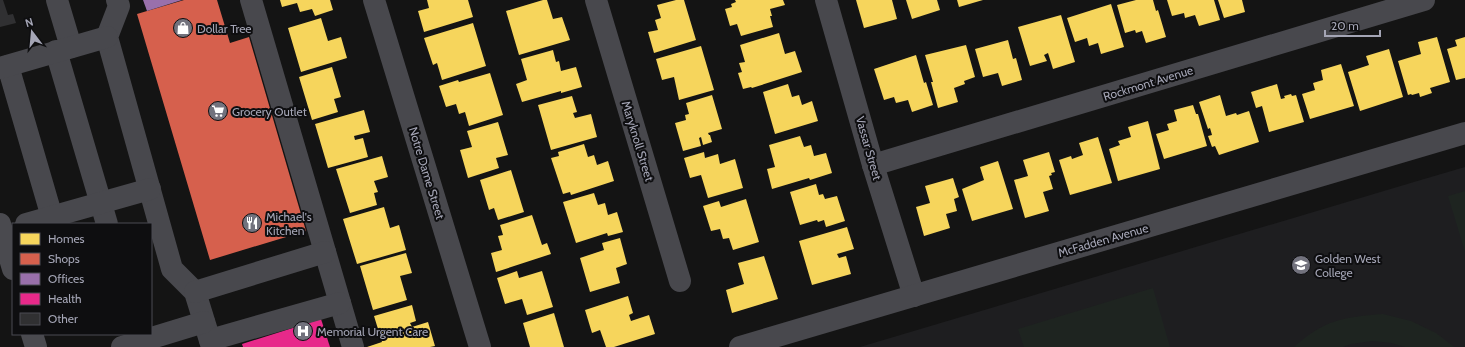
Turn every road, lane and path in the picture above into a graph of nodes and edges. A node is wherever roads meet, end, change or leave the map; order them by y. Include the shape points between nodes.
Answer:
1 (58, 0) edge
2 (117, 0) edge
3 (251, 0) edge
4 (374, 0) edge
5 (596, 0) edge
6 (826, 0) edge
7 (1424, 0) edge
8 (107, 37) junction
9 (64, 49) junction
10 (4, 67) edge
11 (1465, 133) edge
12 (873, 165) junction
13 (150, 189) junction
14 (101, 202) junction
15 (53, 220) edge
16 (33, 223) edge
17 (107, 223) edge
18 (5, 228) edge
19 (325, 252) junction
20 (12, 264) edge
21 (680, 281) dead end
22 (195, 292) junction
23 (914, 296) junction
24 (340, 303) junction
25 (32, 335) edge
26 (209, 336) edge
27 (36, 347) edge
28 (122, 347) edge
29 (353, 347) edge
30 (480, 347) edge
31 (740, 347) edge

1 - 9 street
2 - 8 street via 119,6
3 - 19 street
4 - 30 street, Notre Dame Street
5 - 21 street, Maryknoll Street
6 - 12 street, Vassar Street
7 - 12 street, Rockmont Avenue
8 - 9 street
8 - 13 street
9 - 10 street
9 - 14 street
10 - 15 street
11 - 23 street, McFadden Avenue
12 - 23 street, Vassar Street
13 - 14 street
13 - 22 street via 172,269
14 - 15 street
14 - 17 street
15 - 16 street
18 - 20 main road
19 - 22 street
19 - 24 street
22 - 26 street
23 - 31 street, McFadden Avenue
24 - 26 street
24 - 29 street
25 - 27 main road
26 - 28 street

